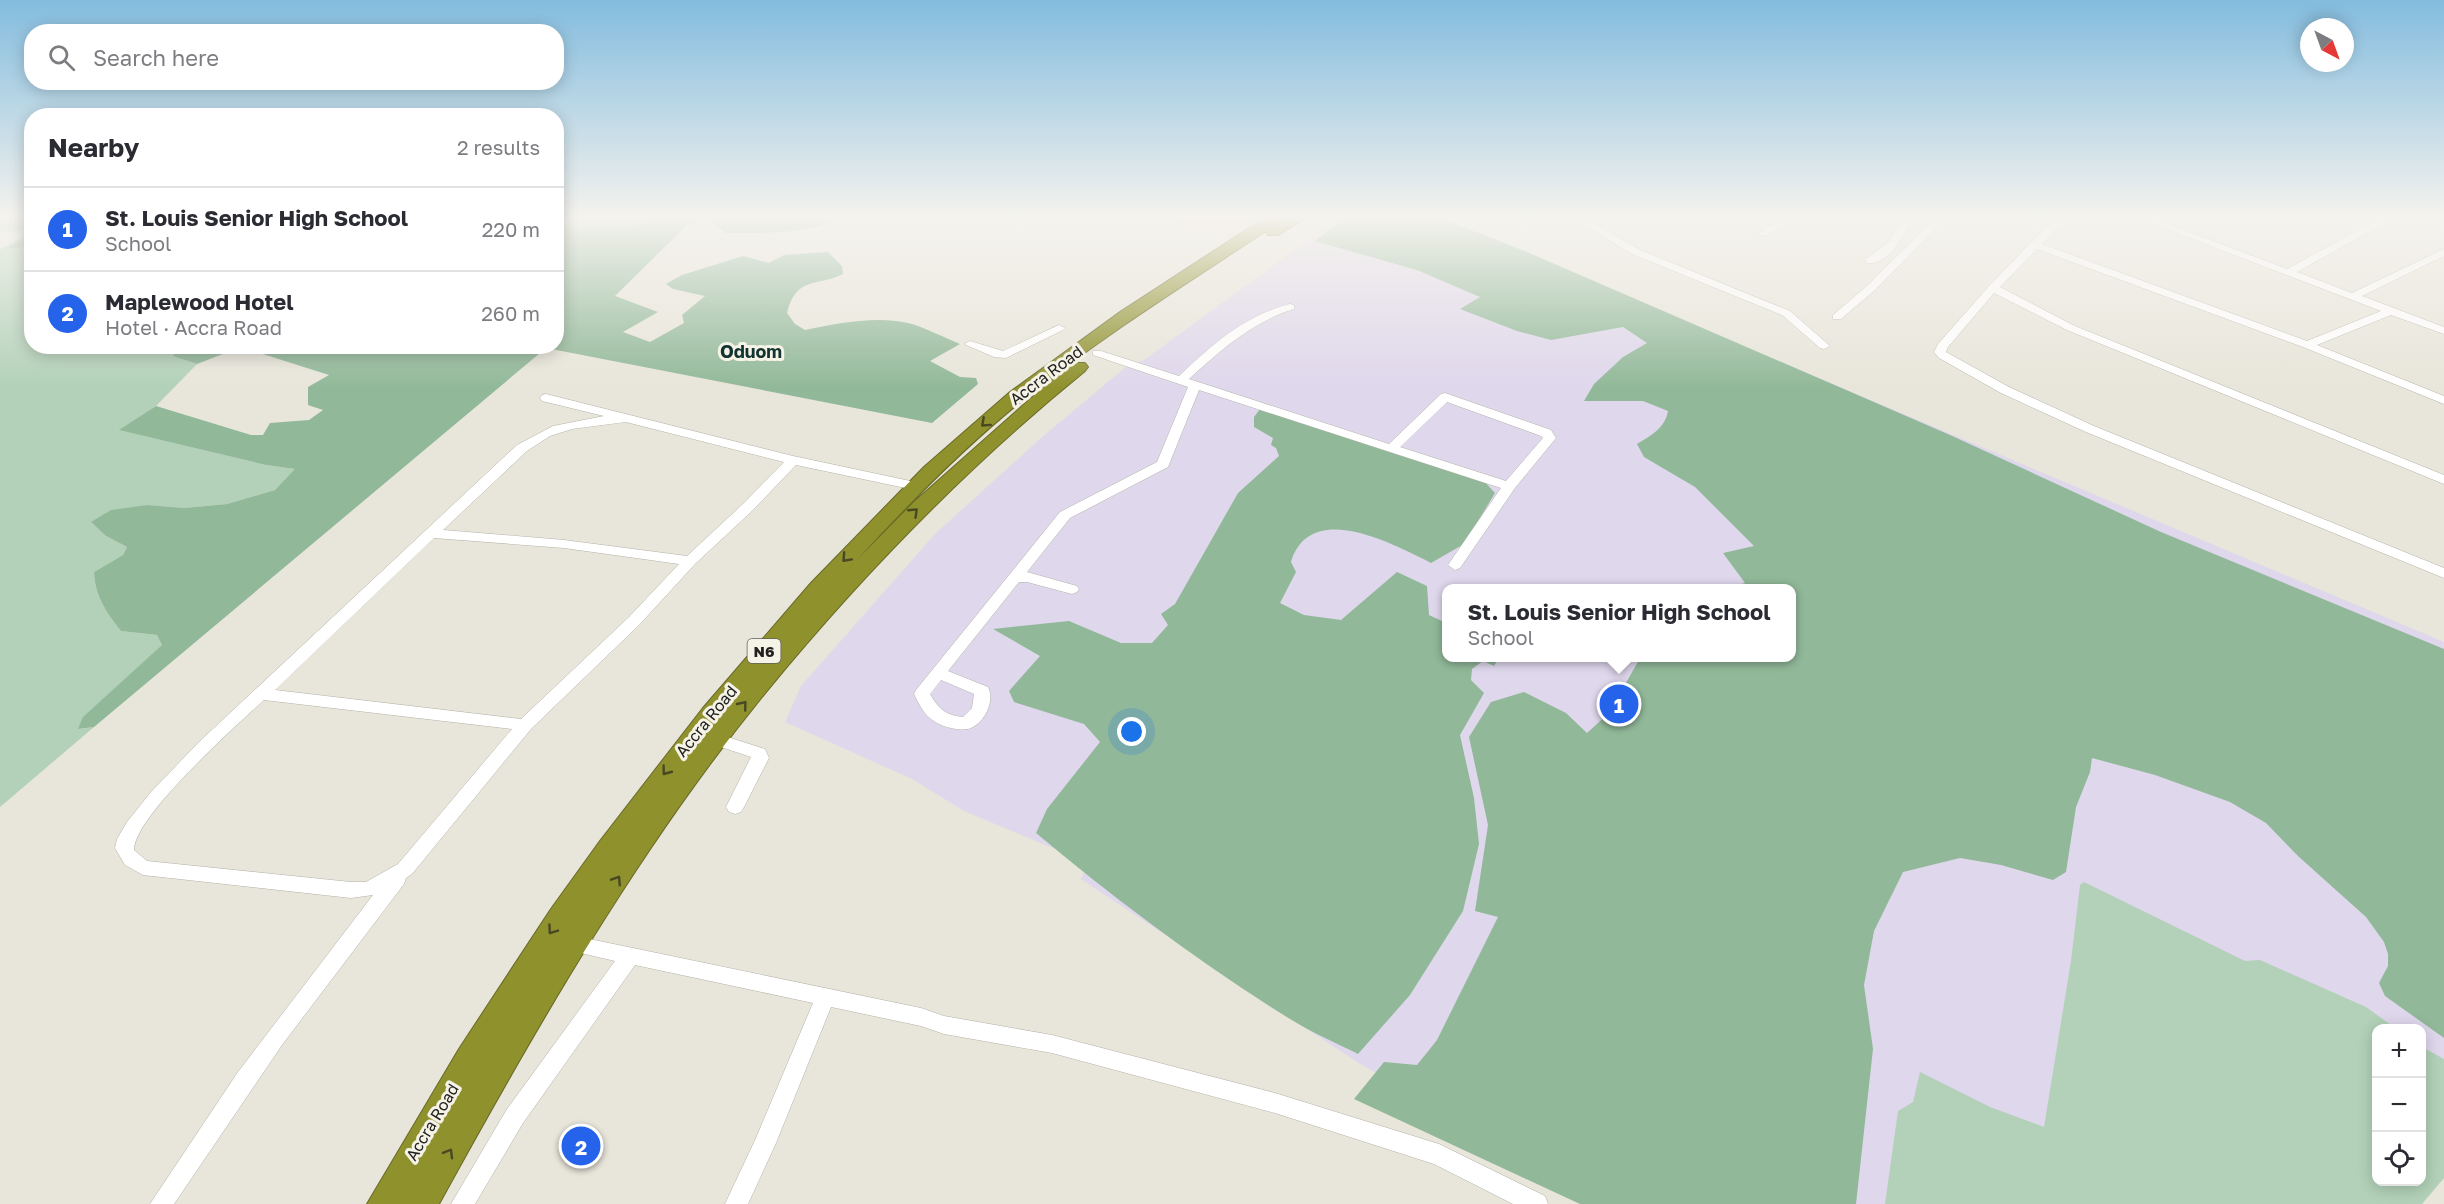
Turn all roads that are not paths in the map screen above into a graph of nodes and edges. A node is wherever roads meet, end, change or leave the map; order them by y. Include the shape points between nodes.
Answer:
1 (1188, 275) edge
2 (1206, 275) edge
3 (1693, 275) edge
4 (1884, 275) edge
5 (2006, 275) edge
6 (2118, 275) edge
7 (2298, 275) edge
8 (2397, 275) edge
9 (1993, 288) junction
10 (2354, 296) junction
11 (1290, 307) dead end
12 (2392, 311) junction
13 (1837, 317) dead end
14 (1059, 328) dead end
15 (2444, 331) edge
16 (970, 344) dead end
17 (2307, 345) junction
18 (1824, 346) dead end
19 (1097, 353) junction
20 (1188, 383) junction
21 (546, 398) dead end
22 (2444, 400) edge
23 (622, 419) junction
24 (1393, 447) junction
25 (793, 460) junction
26 (2444, 480) edge
27 (1510, 485) junction
28 (915, 486) junction
29 (434, 534) junction
30 (690, 561) junction
31 (1455, 565) dead end
32 (2444, 573) edge
33 (1013, 578) junction
34 (1072, 589) dead end
35 (938, 673) dead end
36 (261, 694) junction
37 (525, 725) junction
38 (715, 739) junction
39 (735, 807) dead end
40 (405, 869) junction
41 (575, 944) junction
42 (630, 956) junction
43 (825, 998) junction
44 (161, 1204) edge
45 (384, 1204) edge
46 (420, 1204) edge
47 (462, 1204) edge
48 (736, 1204) edge
49 (1537, 1204) edge

1 -> 28 highway, Accra Road / N6 via 1052,369 991,417
2 - 19 highway, Accra Road / N6
3 - 18 street via 1786,313
4 - 13 street
5 - 9 street
6 - 17 street
7 - 10 street
8 - 10 street
9 - 26 street via 2071,328
9 - 32 street via 1942,346 1940,352 1946,359 2100,433
10 - 12 street
11 - 20 street via 1241,330
12 - 15 street
12 - 17 street
14 - 16 street via 1006,354 998,355
17 - 22 street
19 - 20 street
38 -> 19 highway, Accra Road / N6 via 906,519 980,450
20 - 24 street
20 - 33 street via 1163,464 1065,515
21 - 23 street
23 - 25 street
23 - 29 street via 571,424 536,438
24 - 27 street
24 - 27 street via 1441,398 1449,398 1546,433 1550,438
25 - 28 street
25 - 30 street
27 - 31 street
28 -> 45 highway, Accra Road / N6 via 814,591 652,789 537,952
29 - 30 street via 564,544
29 - 36 street
30 - 37 street via 634,621
33 - 34 street via 1027,577
33 - 35 street
36 - 37 street
36 - 40 street via 205,746 134,824 124,838 124,850 132,860 143,868 351,890 386,882
37 - 40 street
38 - 39 street via 759,753
41 -> 38 highway, Accra Road / N6
40 - 44 street via 316,983 200,1143
41 - 42 street
46 -> 41 highway, Accra Road / N6
42 - 43 street
42 - 47 street via 515,1116
43 - 48 street
43 - 49 street via 1052,1044 1275,1103 1439,1155

